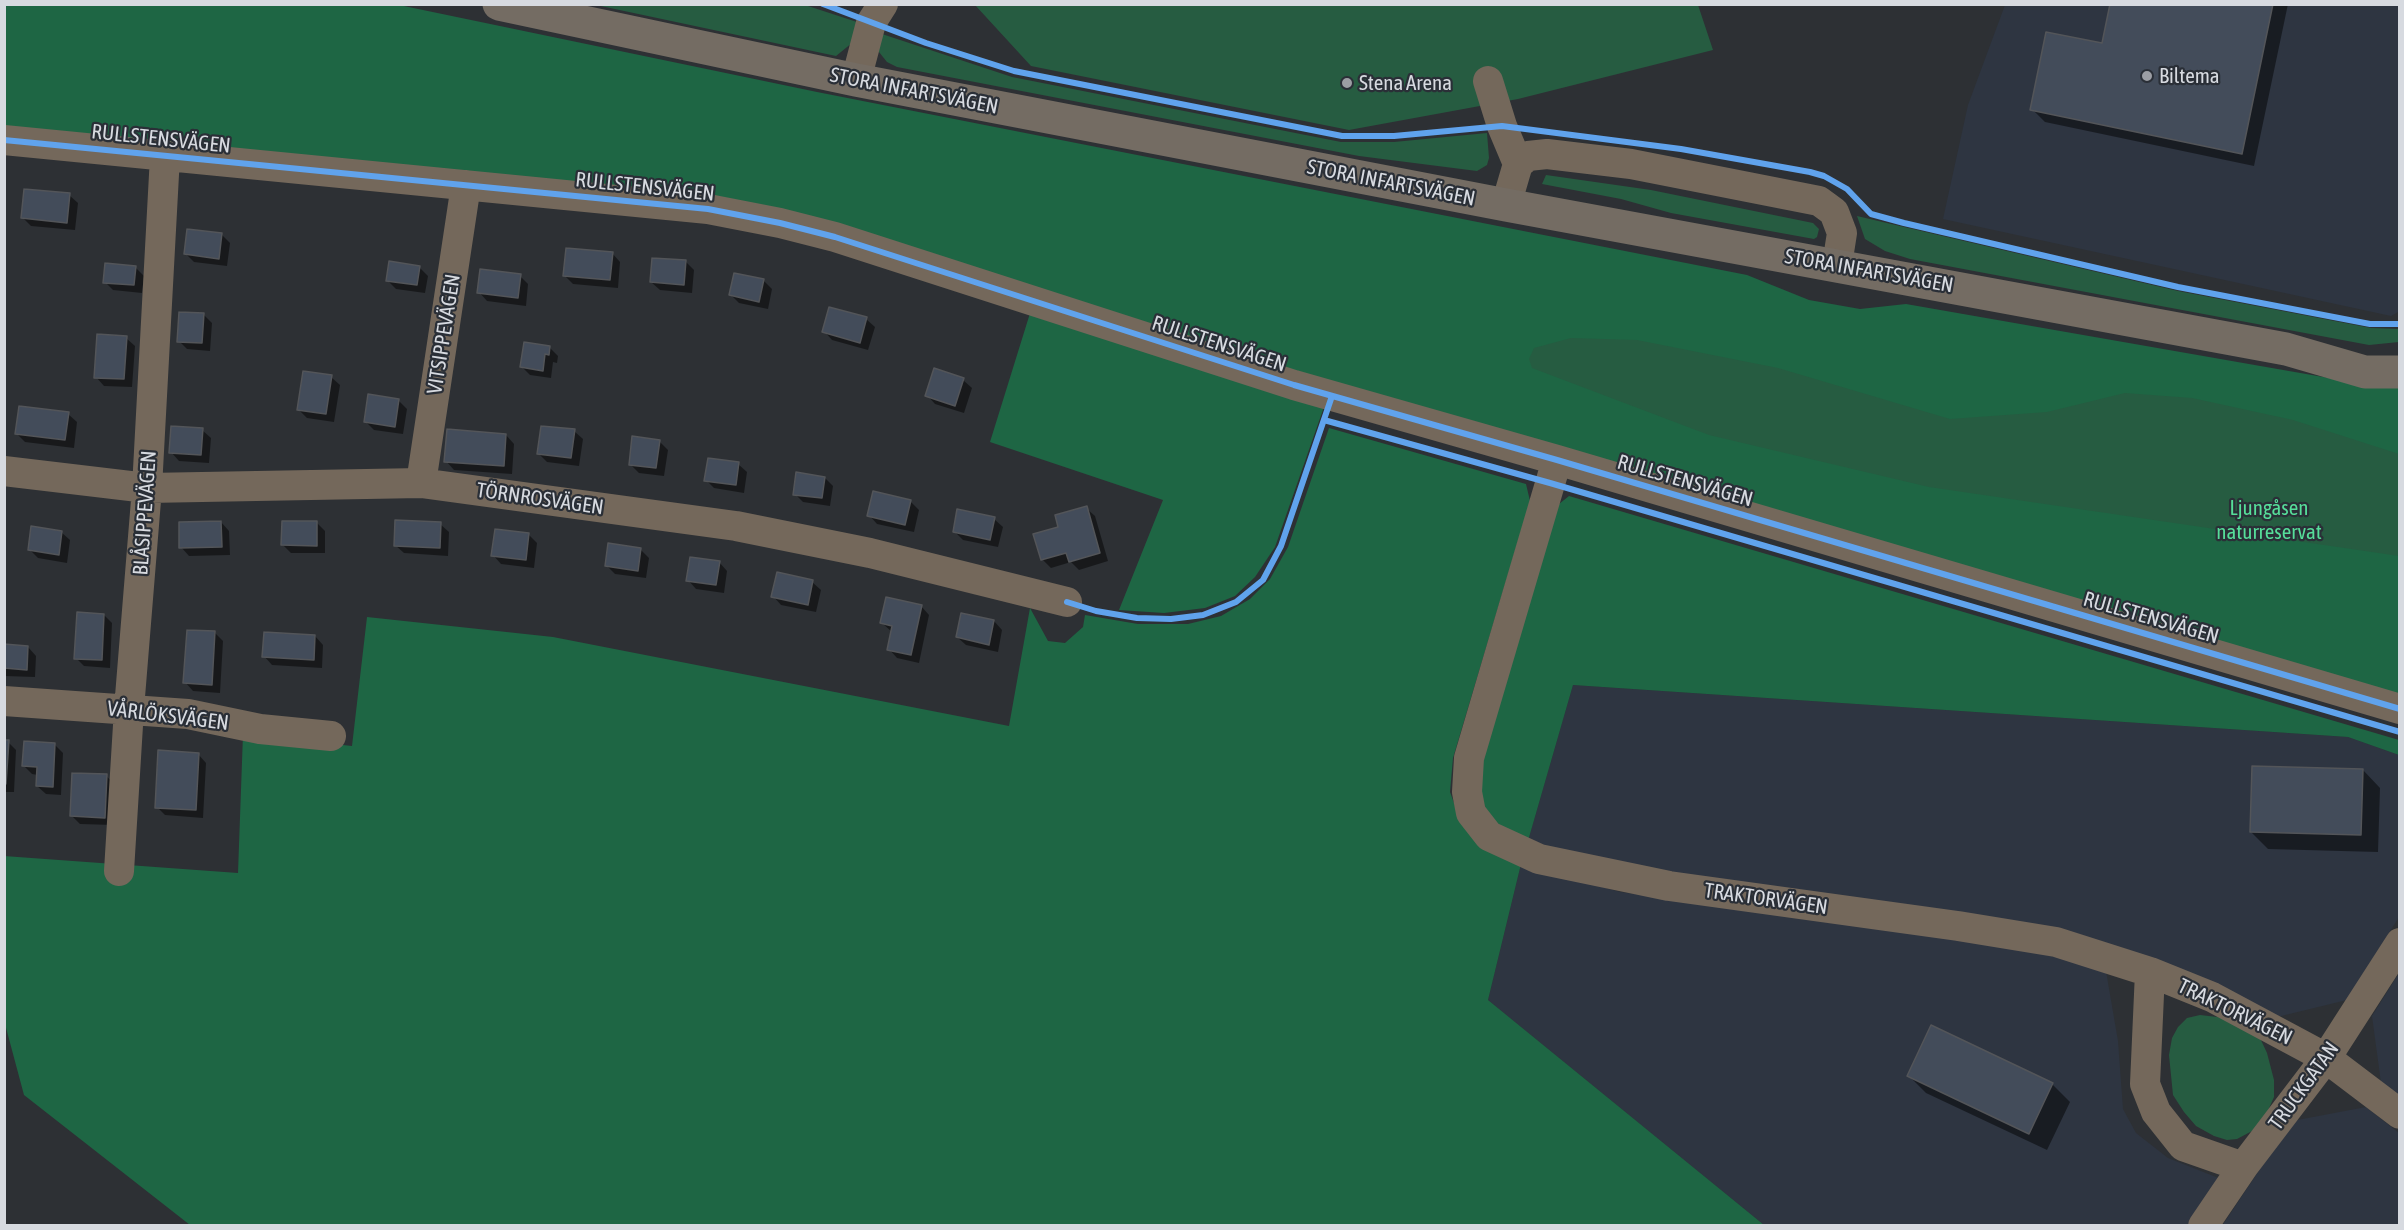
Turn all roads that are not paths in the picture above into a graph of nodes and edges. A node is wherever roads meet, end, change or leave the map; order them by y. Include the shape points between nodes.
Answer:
1 (499, 4) edge
2 (884, 4) edge
3 (856, 80) junction
4 (1488, 81) dead end
5 (4, 140) edge
6 (165, 156) junction
7 (1518, 164) junction
8 (466, 185) junction
9 (1506, 205) junction
10 (1837, 265) junction
11 (2286, 349) junction
12 (2400, 350) edge
13 (2400, 372) edge
14 (1557, 460) junction
15 (4, 471) edge
16 (421, 483) junction
17 (147, 488) junction
18 (1067, 602) dead end
19 (4, 701) edge
20 (129, 709) junction
21 (2400, 709) edge
22 (331, 736) dead end
23 (119, 871) dead end
24 (2400, 943) edge
25 (2150, 972) junction
26 (2326, 1058) junction
27 (2400, 1114) edge
28 (2243, 1167) junction
29 (2203, 1226) edge

1 - 3 main road, STORA INFARTSVÄGEN
2 - 3 street via 871,23
3 - 9 main road, STORA INFARTSVÄGEN
4 - 7 street
5 - 6 street, RULLSTENSVÄGEN
6 - 8 street, RULLSTENSVÄGEN
6 - 17 street, BLÅSIPPEVÄGEN
7 - 9 street
7 - 10 street via 1528,156 1547,154 1631,164 1819,201 1834,212 1842,233
8 - 14 street, RULLSTENSVÄGEN via 708,209 780,223 835,237 1294,385
8 - 16 street, VITSIPPEVÄGEN
9 - 10 main road, STORA INFARTSVÄGEN
10 - 11 main road, STORA INFARTSVÄGEN
11 - 12 main road, STORA INFARTSVÄGEN via 2362,354
11 - 13 main road, STORA INFARTSVÄGEN via 2365,372
14 - 21 street, RULLSTENSVÄGEN
14 - 25 street, TRAKTORVÄGEN via 1469,758 1467,792 1471,813 1489,836 1539,859 1669,886 2056,942
15 - 17 street, TÖRNROSVÄGEN
16 - 17 street, TÖRNROSVÄGEN
16 - 18 street, TÖRNROSVÄGEN via 736,526
17 - 20 street, BLÅSIPPEVÄGEN
19 - 20 street, VÅRLÖKSVÄGEN
20 - 22 street, VÅRLÖKSVÄGEN
20 - 23 street, BLÅSIPPEVÄGEN
24 - 26 street, TRUCKGATAN
25 - 26 street, TRAKTORVÄGEN via 2212,997
25 - 28 street via 2145,1083 2156,1112 2183,1146
26 - 27 street, TRAKTORVÄGEN
26 - 28 street, TRUCKGATAN
28 - 29 street, TRUCKGATAN

